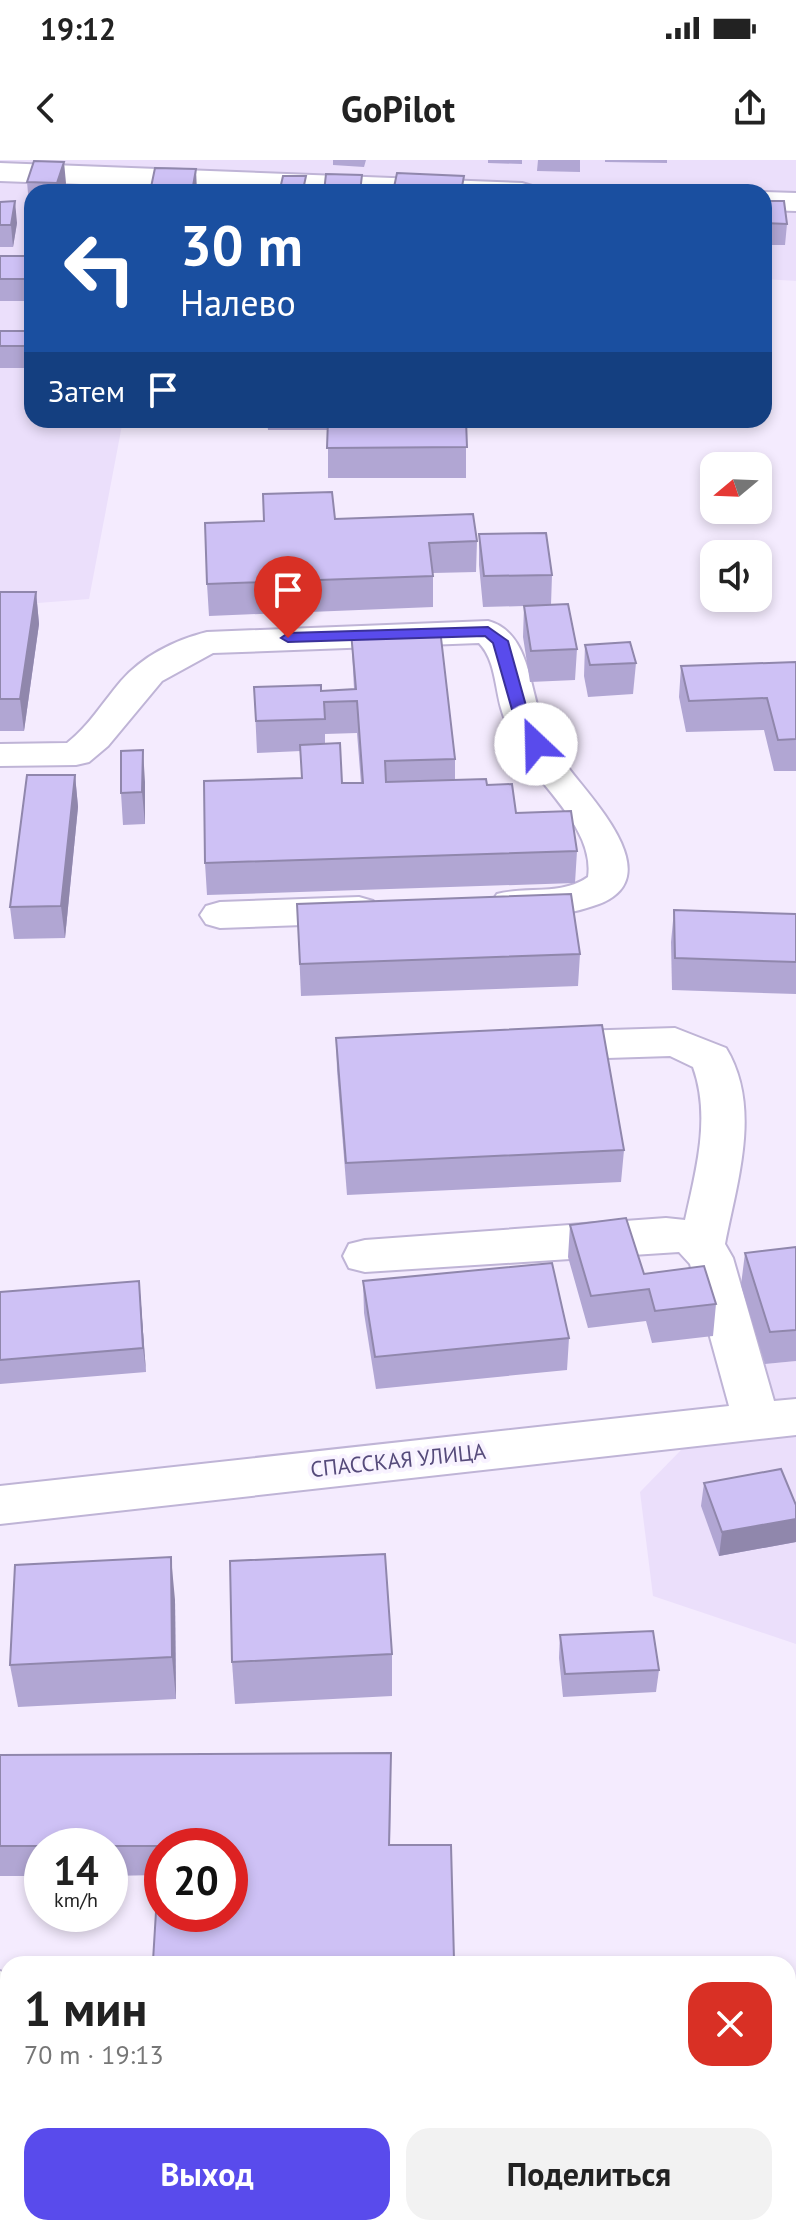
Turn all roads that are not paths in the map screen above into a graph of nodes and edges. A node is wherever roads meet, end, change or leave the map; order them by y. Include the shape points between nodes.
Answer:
1 (0, 172) edge
2 (313, 184) edge
3 (772, 201) edge
4 (796, 202) edge
5 (0, 755) edge
6 (470, 905) edge
7 (392, 908) edge
8 (220, 915) dead end
9 (500, 1047) edge
10 (702, 1245) junction
11 (365, 1256) dead end
12 (776, 1419) edge
13 (0, 1505) edge

1 - 2 street
3 - 4 street
5 - 6 street via 76,754 141,681 165,661 207,643 488,632 500,641 523,720 548,767 604,844 610,866 607,881 590,894 563,901
7 - 8 street
9 - 10 street via 675,1042 711,1058 724,1099
10 - 11 street via 692,1237 666,1234
10 - 12 street
12 - 13 street, СПАССКАЯ УЛИЦА

